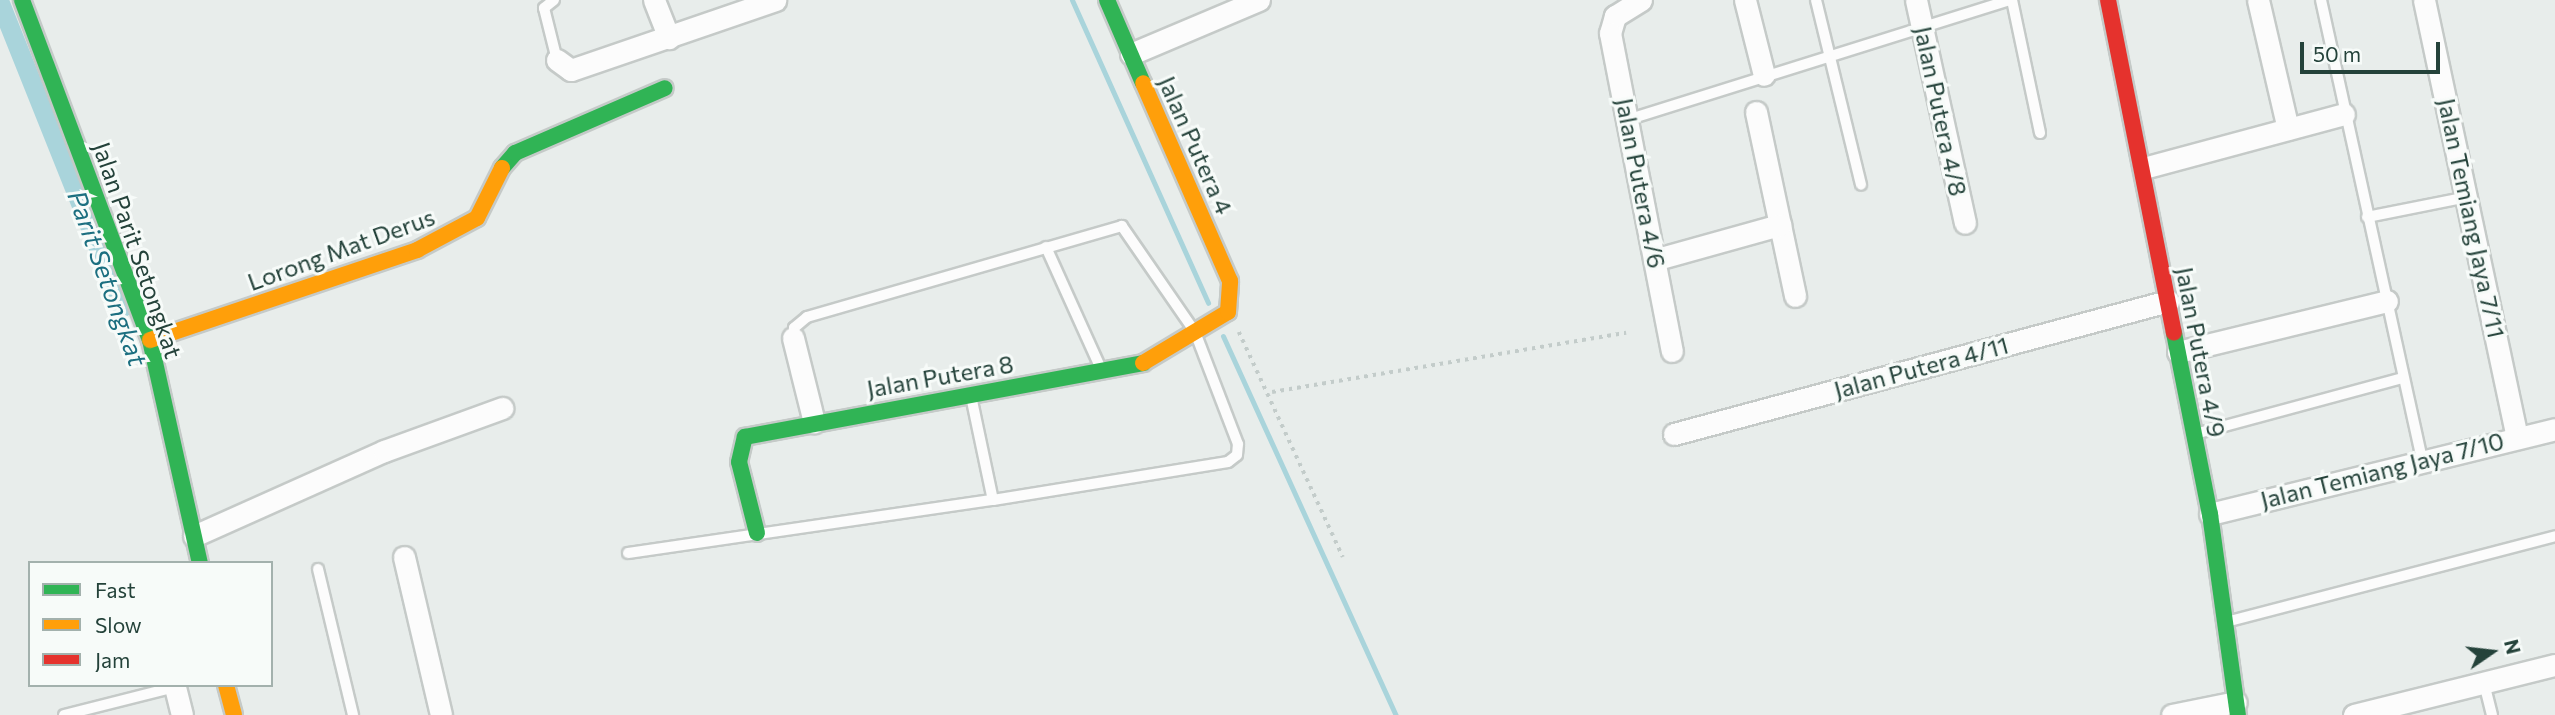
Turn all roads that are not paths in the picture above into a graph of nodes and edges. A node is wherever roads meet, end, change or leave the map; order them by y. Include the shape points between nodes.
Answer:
1 (22, 0) edge
2 (554, 0) edge
3 (654, 0) edge
4 (1107, 0) edge
5 (1259, 0) edge
6 (1641, 0) edge
7 (1745, 0) edge
8 (1816, 0) edge
9 (1916, 0) edge
10 (2011, 0) edge
11 (2108, 0) edge
12 (2258, 0) edge
13 (2321, 0) edge
14 (2424, 0) edge
15 (761, 2) edge
16 (1922, 27) junction
17 (669, 38) junction
18 (1130, 54) junction
19 (1828, 56) junction
20 (556, 60) joint
21 (1764, 75) junction
22 (665, 88) dead end
23 (1756, 112) dead end
24 (2344, 114) junction
25 (1630, 119) junction
26 (2288, 129) junction
27 (2040, 133) dead end
28 (2144, 168) junction
29 (1861, 185) dead end
30 (2470, 196) junction
31 (2368, 217) junction
32 (1965, 223) dead end
33 (1780, 225) junction
34 (1046, 247) junction
35 (1657, 259) junction
36 (1795, 296) dead end
37 (2168, 301) junction
38 (2387, 302) junction
39 (1228, 312) joint
40 (1195, 332) junction
41 (793, 338) joint
42 (150, 340) junction
43 (1672, 351) dead end
44 (2178, 352) junction
45 (1101, 370) junction
46 (2402, 379) junction
47 (971, 394) junction
48 (502, 408) dead end
49 (814, 422) junction
50 (2555, 429) edge
51 (1674, 434) dead end
52 (2194, 435) junction
53 (2517, 436) junction
54 (2422, 460) junction
55 (993, 500) junction
56 (2210, 514) junction
57 (757, 533) junction
58 (194, 536) junction
59 (2555, 536) edge
60 (628, 553) dead end
61 (404, 557) dead end
62 (200, 561) edge
63 (318, 569) dead end
64 (2225, 623) junction
65 (2555, 665) edge
66 (2484, 683) junction
67 (175, 687) joint
68 (227, 687) edge
69 (2237, 708) edge
70 (81, 713) edge
71 (64, 715) edge
72 (182, 715) edge
73 (234, 715) edge
74 (353, 715) edge
75 (441, 715) edge
76 (2172, 715) edge
77 (2354, 715) edge
78 (2492, 715) edge

1 - 42 street, Jalan Parit Setongkat
2 - 20 lane via 544,8
3 - 17 street
4 - 18 street, Jalan Putera 4
5 - 18 street
6 - 25 street, Jalan Putera 4/6 via 1615,16 1610,33
7 - 21 street
8 - 19 lane
9 - 16 street, Jalan Putera 4/8
10 - 16 lane
10 - 27 lane
11 - 28 street, Jalan Putera 4/9
12 - 26 street
13 - 24 lane
14 - 30 street, Jalan Temiang Jaya 7/11
15 - 17 street
16 - 19 lane
16 - 32 street, Jalan Putera 4/8
17 - 20 street via 571,70
18 - 39 street, Jalan Putera 4 via 1230,282
19 - 21 lane
19 - 29 lane
21 - 25 lane
22 - 42 street, Lorong Mat Derus via 515,153 505,162 477,218 417,250
23 - 33 street
24 - 26 street
24 - 31 lane
25 - 35 street, Jalan Putera 4/6
26 - 28 street
28 - 37 street, Jalan Putera 4/9
30 - 31 lane
30 - 53 street, Jalan Temiang Jaya 7/11
31 - 38 lane
33 - 35 street
33 - 36 street
34 - 40 lane via 1122,226
34 - 41 lane via 807,317 794,328
34 - 45 lane
35 - 43 street, Jalan Putera 4/6
37 - 44 street, Jalan Putera 4/9
37 - 51 street, Jalan Putera 4/11
38 - 44 street
38 - 46 lane
39 - 40 street, Jalan Putera 8
40 - 45 street, Jalan Putera 8 via 1153,361
40 - 55 lane via 1238,444 1237,455 1228,462
41 - 49 street
42 - 58 street, Jalan Parit Setongkat
44 - 52 street, Jalan Putera 4/9
45 - 47 street, Jalan Putera 8
46 - 52 lane
46 - 54 lane
47 - 49 street, Jalan Putera 8
47 - 55 lane
48 - 58 street via 384,451
49 - 57 street, Jalan Putera 8 via 757,432 739,448
50 - 53 street, Jalan Temiang Jaya 7/10
52 - 56 street, Jalan Putera 4/9
53 - 54 street, Jalan Temiang Jaya 7/10
54 - 56 street, Jalan Temiang Jaya 7/10
55 - 57 lane
56 - 64 street, Jalan Putera 4/9
57 - 60 lane
58 - 62 street, Jalan Parit Setongkat
59 - 64 lane
61 - 75 street
63 - 74 lane
64 - 69 street, Jalan Putera 4/9
65 - 66 street
66 - 77 street
66 - 78 lane
67 - 70 lane
67 - 72 street
68 - 73 street
69 - 76 street
70 - 71 lane

